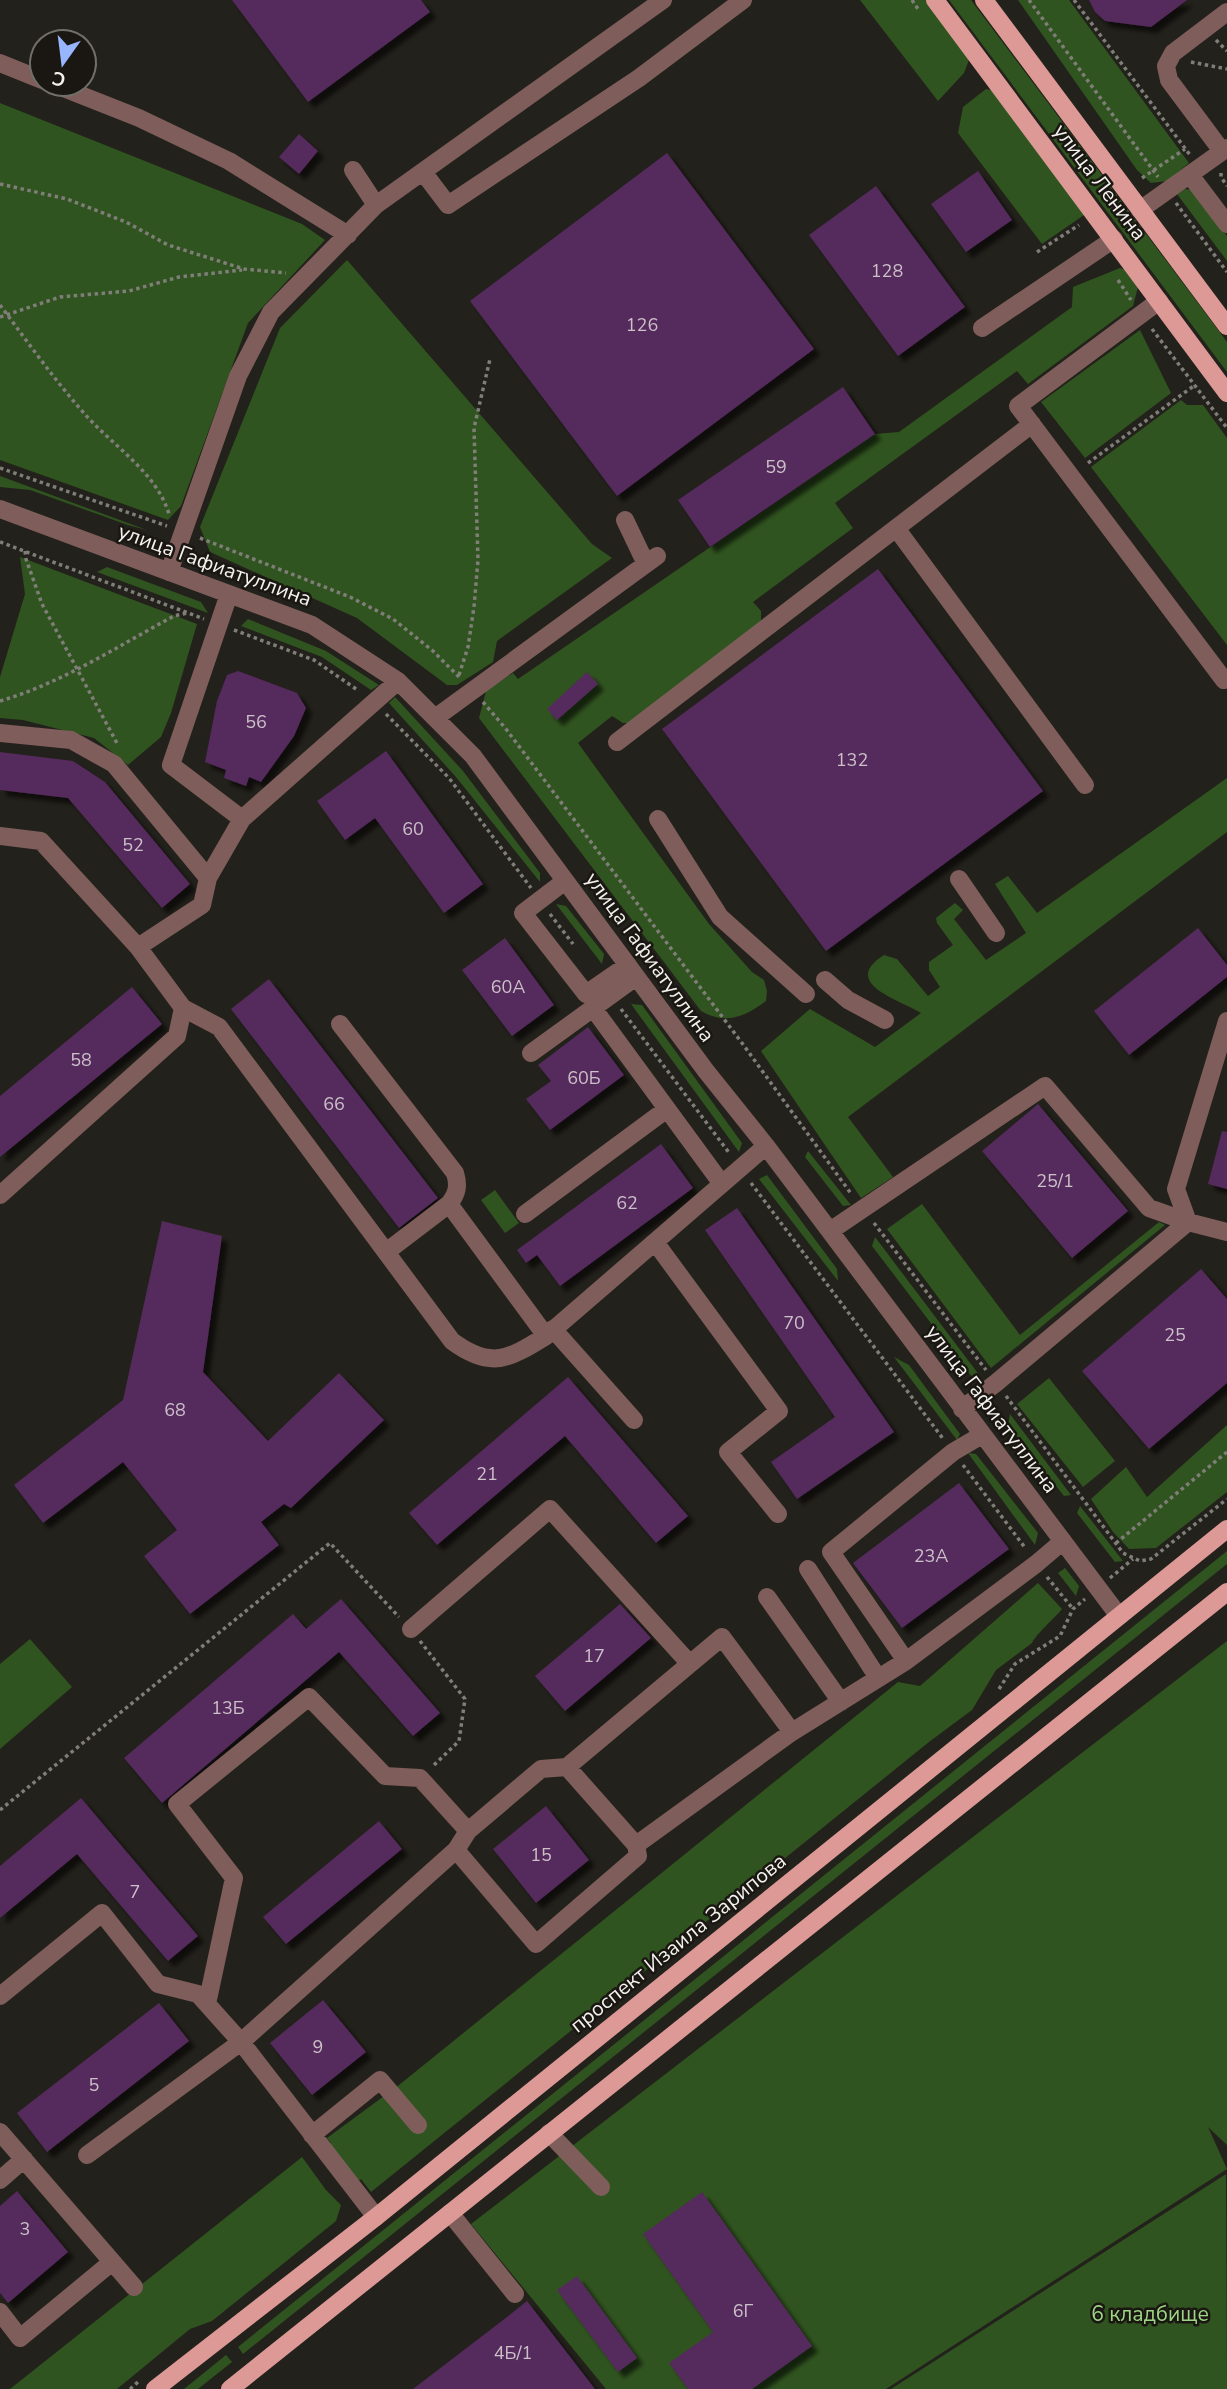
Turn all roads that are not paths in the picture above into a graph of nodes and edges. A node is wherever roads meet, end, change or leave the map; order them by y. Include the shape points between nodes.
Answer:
1 (663, 0) edge
2 (743, 0) edge
3 (935, 0) edge
4 (984, 0) edge
5 (1227, 12) edge
6 (0, 64) edge
7 (28, 75) edge
8 (88, 98) edge
9 (1225, 149) edge
10 (353, 170) dead end
11 (1194, 171) junction
12 (423, 172) junction
13 (376, 205) junction
14 (1140, 210) junction
15 (1227, 224) edge
16 (348, 235) junction
17 (1114, 239) junction
18 (1159, 301) junction
19 (1227, 326) edge
20 (982, 328) dead end
21 (1227, 393) edge
22 (1032, 424) junction
23 (0, 509) edge
24 (625, 520) dead end
25 (896, 528) junction
26 (169, 572) junction
27 (229, 594) junction
28 (1227, 678) edge
29 (398, 681) junction
30 (435, 718) junction
31 (0, 733) edge
32 (617, 742) dead end
33 (1085, 785) dead end
34 (242, 819) junction
35 (658, 819) dead end
36 (0, 836) edge
37 (208, 878) junction
38 (959, 879) dead end
39 (565, 881) junction
40 (996, 933) dead end
41 (138, 947) junction
42 (632, 971) junction
43 (825, 980) dead end
44 (806, 994) dead end
45 (183, 1008) junction
46 (593, 1008) junction
47 (885, 1020) dead end
48 (1227, 1021) edge
49 (340, 1024) dead end
50 (531, 1053) dead end
51 (667, 1109) junction
52 (766, 1146) junction
53 (722, 1184) junction
54 (0, 1195) edge
55 (449, 1204) junction
56 (526, 1214) dead end
57 (1188, 1222) junction
58 (830, 1231) junction
59 (1227, 1232) edge
60 (655, 1242) junction
61 (386, 1252) junction
62 (550, 1332) junction
63 (962, 1409) junction
64 (635, 1420) dead end
65 (982, 1435) junction
66 (778, 1514) dead end
67 (1227, 1529) edge
68 (1063, 1541) junction
69 (808, 1569) dead end
70 (1227, 1592) edge
71 (767, 1597) dead end
72 (1119, 1616) junction
73 (411, 1629) road end
74 (905, 1661) junction
75 (690, 1664) junction
76 (878, 1678) junction
77 (841, 1702) junction
78 (792, 1732) junction
79 (567, 1767) junction
80 (468, 1831) junction
81 (636, 1845) junction
82 (456, 1850) junction
83 (0, 1996) edge
84 (207, 2004) junction
85 (241, 2042) junction
86 (418, 2125) dead end
87 (0, 2132) edge
88 (550, 2133) junction
89 (312, 2135) junction
90 (88, 2155) dead end
91 (24, 2159) junction
92 (0, 2180) edge
93 (601, 2187) dead end
94 (450, 2213) junction
95 (376, 2217) junction
96 (112, 2262) junction
97 (134, 2287) dead end
98 (515, 2294) dead end
99 (0, 2312) edge
100 (155, 2389) edge
101 (230, 2389) edge

1 - 12 street
2 - 12 street via 639,78 448,205
3 - 17 main road, улица Ленина
4 - 14 main road, улица Ленина
5 - 9 street via 1168,58 1166,65 1169,80
6 - 7 street
8 - 16 street via 229,161
9 - 11 street
10 - 13 street
11 - 14 street
11 - 15 street
12 - 13 street
13 - 16 street
14 - 19 main road, улица Ленина
16 - 26 street via 271,312 238,376
17 - 18 main road, улица Ленина
17 - 20 street
18 - 21 main road, улица Ленина
18 - 22 street via 1018,406
22 - 25 street
22 - 28 street via 1224,680
23 - 26 street, улица Гафиатуллина
24 - 30 street via 651,560
25 - 32 street
25 - 33 street
26 - 27 street, улица Гафиатуллина
27 - 29 street, улица Гафиатуллина via 312,625
27 - 34 street via 171,765
29 - 30 street, улица Гафиатуллина
29 - 34 street
30 - 39 street, улица Гафиатуллина via 473,757
31 - 37 street via 71,740 114,764
34 - 37 street
35 - 44 street via 720,916
36 - 41 street via 41,841
37 - 41 street via 202,905
38 - 40 street
39 - 42 street, улица Гафиатуллина
39 - 42 street via 523,914 586,993
41 - 45 street
42 - 46 street
42 - 52 street, улица Гафиатуллина
43 - 47 street via 848,1000
45 - 54 street via 177,1036
45 - 61 street via 219,1027
46 - 50 street
46 - 51 street
48 - 57 street via 1176,1189
49 - 55 street via 455,1173 458,1188
51 - 53 street
51 - 56 street
52 - 53 street
52 - 58 street, улица Гафиатуллина
53 - 60 street
55 - 61 street
55 - 62 street
57 - 58 street via 1149,1208 1045,1086
57 - 59 street
57 - 63 street
58 - 63 street, улица Гафиатуллина
60 - 62 street
60 - 66 street via 779,1411 728,1452
61 - 62 street via 452,1341 465,1351 491,1359 515,1355
62 - 64 street
63 - 65 street, улица Гафиатуллина
65 - 68 street, улица Гафиатуллина
65 - 74 street via 953,1452 831,1552
67 - 72 main road, проспект Изаила Зарипова
68 - 72 street, улица Гафиатуллина
68 - 74 street
69 - 76 street
70 - 88 main road
71 - 77 street
72 - 95 main road, проспект Изаила Зарипова
73 - 75 street via 550,1508
74 - 76 street
75 - 78 street via 722,1637
75 - 79 street
76 - 77 street
77 - 78 street
78 - 81 street
79 - 80 street via 541,1769
79 - 81 street
80 - 82 street
80 - 84 street via 420,1778 386,1776 309,1697 177,1804 234,1878
81 - 82 street via 638,1856 536,1944
82 - 85 street
83 - 84 street via 102,1913 158,1984 198,1994
84 - 85 street
85 - 89 street
85 - 90 street
86 - 89 street via 380,2080
87 - 91 street
88 - 93 street
88 - 94 main road
89 - 95 street
91 - 92 street
91 - 96 street
94 - 98 street
94 - 101 main road
95 - 100 main road, проспект Изаила Зарипова
96 - 97 street
96 - 99 street via 20,2338

